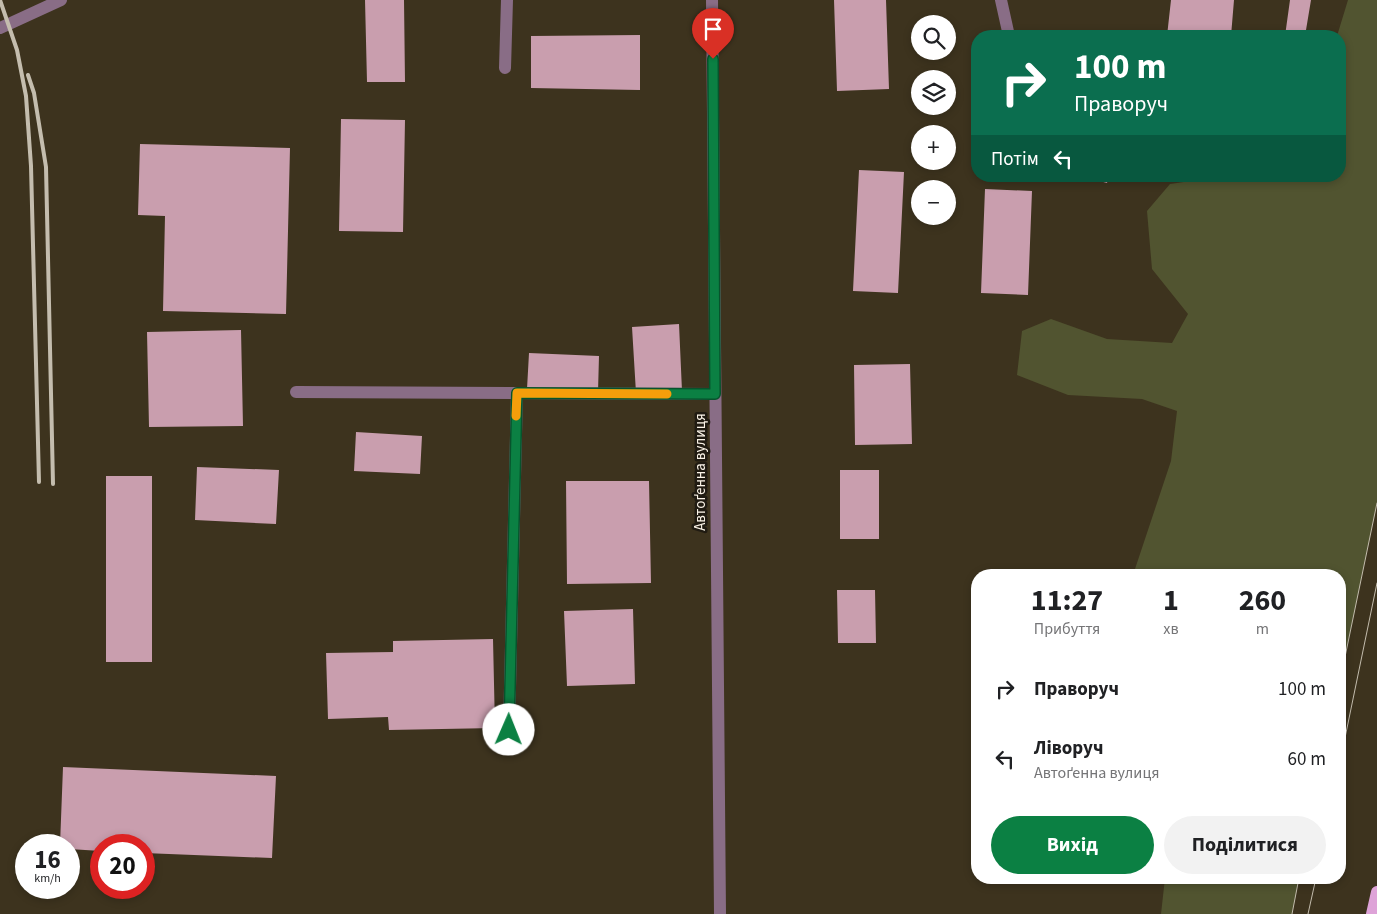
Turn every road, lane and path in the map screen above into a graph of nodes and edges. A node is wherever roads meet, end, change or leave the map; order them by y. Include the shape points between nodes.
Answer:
1 (61, 0) edge
2 (507, 0) edge
3 (712, 0) edge
4 (1002, 0) edge
5 (0, 28) edge
6 (1008, 30) edge
7 (505, 68) dead end
8 (296, 392) dead end
9 (517, 393) junction
10 (715, 394) junction
11 (509, 730) dead end
12 (1377, 892) edge
13 (720, 914) edge
14 (1372, 914) edge

1 - 5 street
2 - 7 street
3 - 10 street, Автоґенна вулиця
4 - 6 street
8 - 9 street
9 - 10 street
9 - 11 street
10 - 13 street, Автоґенна вулиця
12 - 14 main road

